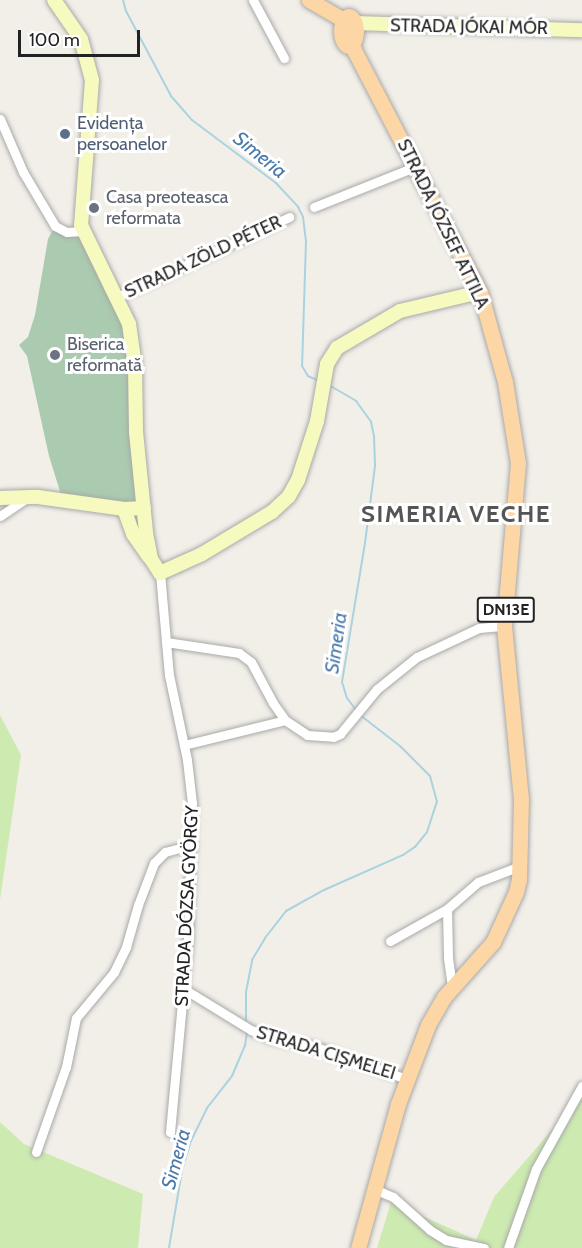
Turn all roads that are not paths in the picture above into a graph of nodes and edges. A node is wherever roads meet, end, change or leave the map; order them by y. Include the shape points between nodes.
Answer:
1 (54, 0) edge
2 (253, 0) edge
3 (309, 0) edge
4 (348, 24) junction
5 (582, 30) edge
6 (284, 58) dead end
7 (0, 119) edge
8 (417, 166) junction
9 (314, 207) dead end
10 (289, 218) dead end
11 (82, 231) junction
12 (480, 292) junction
13 (117, 297) junction
14 (29, 497) junction
15 (4, 500) edge
16 (144, 508) junction
17 (124, 509) junction
18 (0, 516) edge
19 (151, 559) junction
20 (160, 573) junction
21 (504, 626) junction
22 (166, 642) junction
23 (285, 720) junction
24 (184, 745) junction
25 (192, 845) junction
26 (519, 866) junction
27 (447, 909) junction
28 (390, 941) dead end
29 (452, 988) junction
30 (184, 989) junction
31 (407, 1079) junction
32 (582, 1086) edge
33 (170, 1132) dead end
34 (36, 1152) dead end
35 (374, 1189) junction
36 (357, 1245) edge
37 (484, 1248) edge
38 (508, 1248) edge

1 - 11 street via 81,39 92,80
2 - 6 street
3 - 4 main road
4 - 5 street, STRADA JÓKAI MÓR
4 - 8 main road, STRADA JÓZSEF ATTILA / DN13E via 354,50
7 - 11 street via 23,172 55,226 67,232
8 - 9 street
8 - 12 main road, STRADA JÓZSEF ATTILA / DN13E
10 - 13 street, STRADA ZÖLD PÉTER
11 - 13 street
12 - 20 street via 391,314 337,348 324,374 320,411 309,450 289,496 272,512 212,548
12 - 21 main road, STRADA JÓZSEF ATTILA / DN13E via 503,375 518,454
13 - 16 street via 129,324 134,350 136,432
14 - 15 street
14 - 17 street
14 - 18 street
16 - 17 street
16 - 19 street
17 - 19 street via 133,534
19 - 20 street
20 - 22 street, STRADA DÓZSA GYÖRGY
21 - 23 street via 479,628 417,657 377,689 340,734 307,735
21 - 26 main road, STRADA JÓZSEF ATTILA / DN13E via 519,760
22 - 23 street via 231,651 246,657
22 - 24 street, STRADA DÓZSA GYÖRGY
23 - 24 street
24 - 25 street, STRADA DÓZSA GYÖRGY via 191,791
25 - 30 street, STRADA DÓZSA GYÖRGY
25 - 34 street via 165,852 154,863 114,972 76,1018 66,1067
26 - 27 street via 478,882
26 - 29 main road, STRADA JÓZSEF ATTILA / DN13E via 516,892 493,942
27 - 28 street
27 - 29 street
29 - 31 main road, STRADA JÓZSEF ATTILA / DN13E via 434,1013
30 - 31 street, STRADA CIȘMELEI via 246,1028 271,1038 316,1047
30 - 33 street, STRADA DÓZSA GYÖRGY
31 - 35 main road, STRADA JÓZSEF ATTILA / DN13E
32 - 38 street via 536,1169
35 - 36 main road, STRADA JÓZSEF ATTILA / DN13E
35 - 37 street via 393,1197 446,1240

